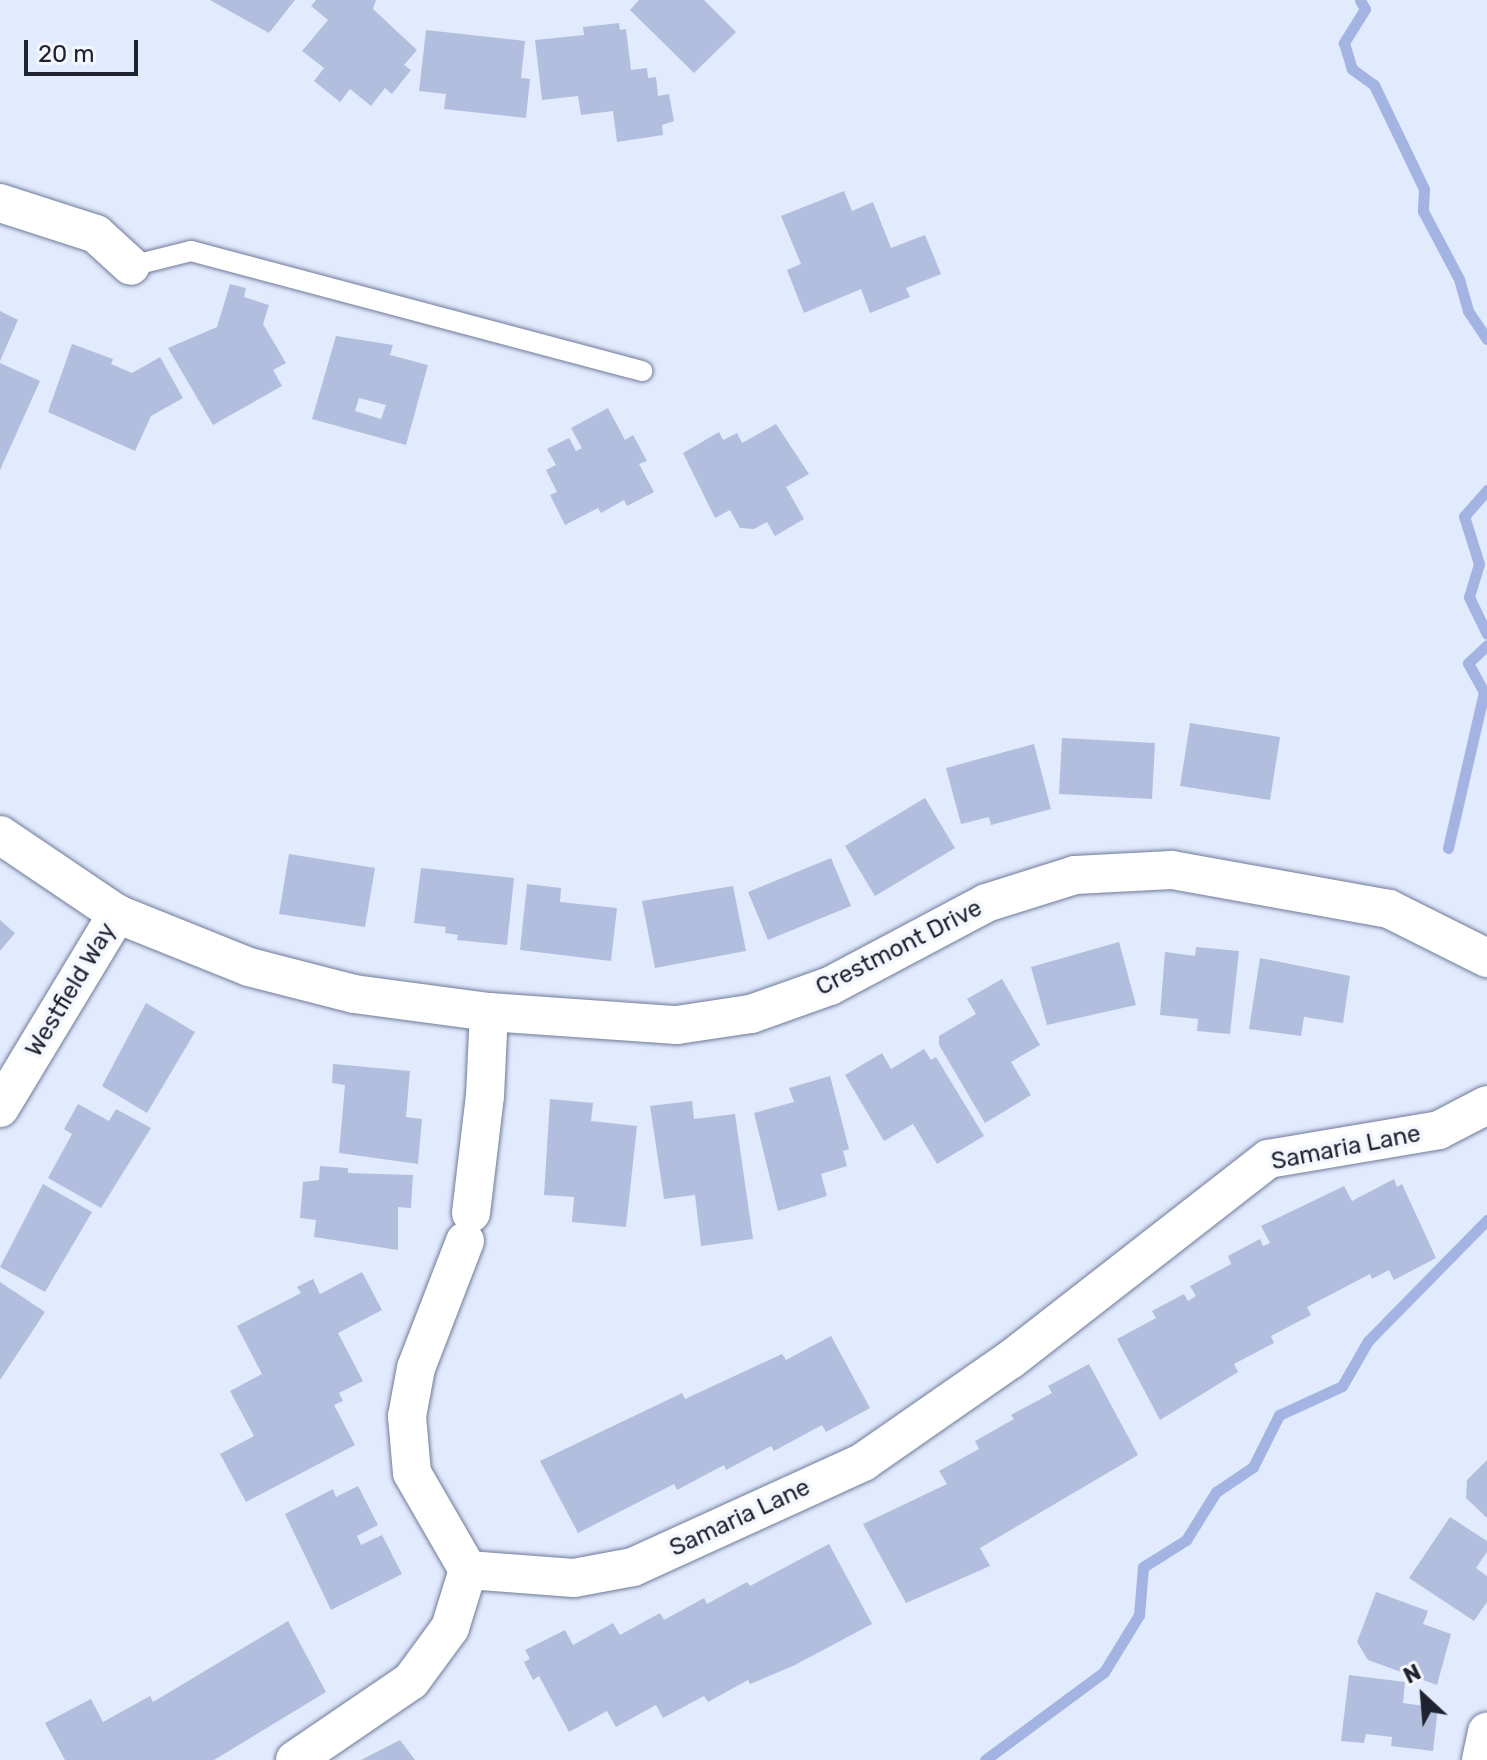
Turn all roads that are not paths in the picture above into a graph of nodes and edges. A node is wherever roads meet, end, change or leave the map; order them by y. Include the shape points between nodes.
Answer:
1 (0, 203) edge
2 (131, 266) joint
3 (642, 371) dead end
4 (0, 835) edge
5 (117, 914) junction
6 (1487, 958) edge
7 (489, 1012) junction
8 (1487, 1105) edge
9 (0, 1108) edge
10 (468, 1570) junction
11 (1487, 1732) edge
12 (295, 1760) edge
13 (1481, 1760) edge

1 - 2 street via 96,234
2 - 3 lane via 191,251
4 - 5 street, Crestmont Drive
5 - 7 street, Crestmont Drive via 249,967 354,994
5 - 9 street, Westfield Way
6 - 7 street, Crestmont Drive via 1389,909 1172,870 1075,875 986,903 830,986 751,1014 677,1025
7 - 10 street via 485,1096 468,1227 416,1368 407,1416 412,1473
8 - 10 street, Samaria Lane via 1439,1130 1268,1159 1010,1360 863,1462 633,1567 574,1578
10 - 12 street via 450,1628 411,1681
11 - 13 street

